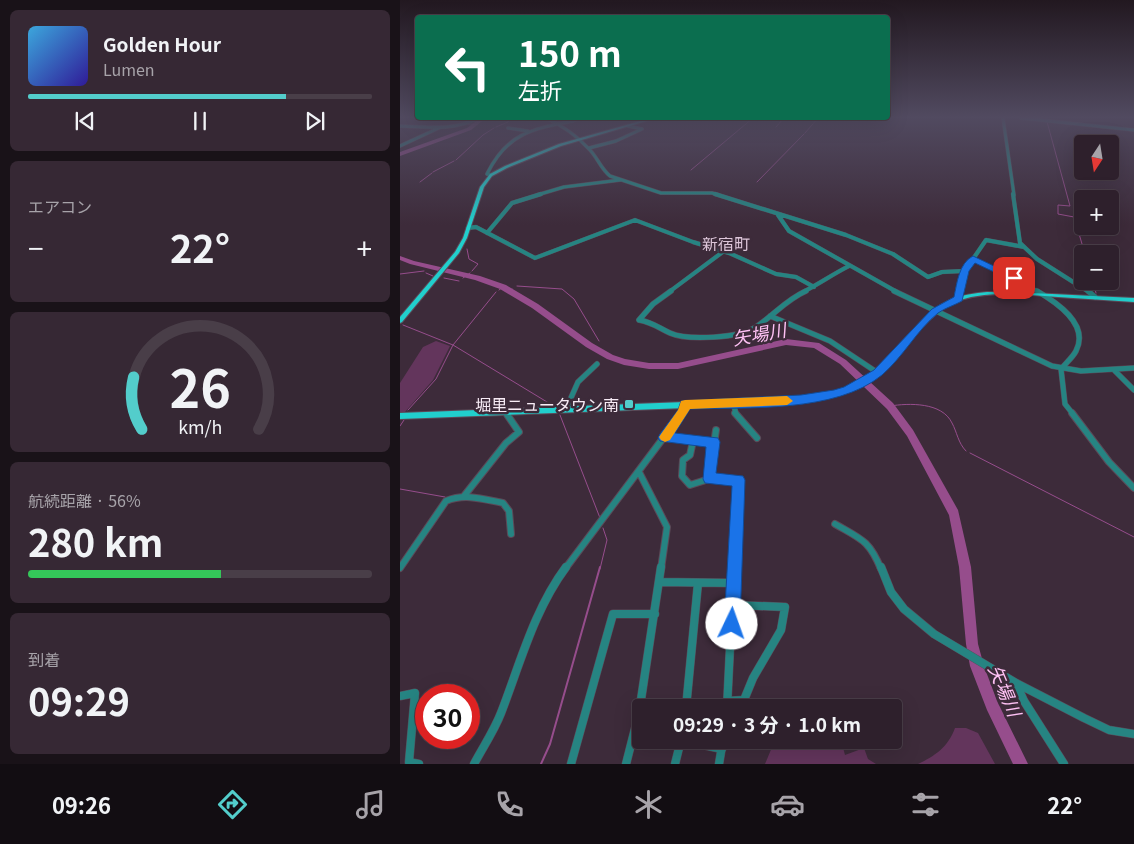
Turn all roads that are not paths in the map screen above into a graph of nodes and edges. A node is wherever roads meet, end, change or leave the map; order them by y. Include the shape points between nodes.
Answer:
1 (501, 154) edge
2 (540, 154) edge
3 (593, 154) edge
4 (1008, 154) edge
5 (491, 175) junction
6 (621, 180) junction
7 (778, 214) junction
8 (468, 228) junction
9 (487, 233) junction
10 (1024, 247) junction
11 (724, 251) junction
12 (973, 259) junction
13 (849, 266) junction
14 (964, 271) junction
15 (814, 287) junction
16 (1046, 295) junction
17 (1095, 297) junction
18 (959, 299) junction
19 (1134, 300) edge
20 (935, 311) junction
21 (770, 316) junction
22 (400, 321) edge
23 (597, 364) dead end
24 (1134, 368) edge
25 (1061, 369) junction
26 (1115, 370) junction
27 (878, 372) junction
28 (1134, 390) edge
29 (733, 402) junction
30 (685, 405) junction
31 (566, 410) junction
32 (506, 412) junction
33 (400, 416) edge
34 (716, 430) dead end
35 (664, 438) junction
36 (758, 438) dead end
37 (693, 441) junction
38 (713, 442) junction
39 (639, 472) junction
40 (709, 479) junction
41 (1134, 488) edge
42 (464, 496) junction
43 (835, 524) dead end
44 (511, 534) dead end
45 (402, 561) edge
46 (400, 568) edge
47 (660, 582) junction
48 (698, 583) junction
49 (734, 583) junction
50 (733, 605) junction
51 (655, 614) junction
52 (1016, 683) junction
53 (400, 696) edge
54 (643, 699) edge
55 (687, 699) edge
56 (727, 699) edge
57 (744, 699) edge
58 (1134, 734) edge
59 (632, 748) edge
60 (679, 749) edge
61 (722, 749) edge
62 (419, 764) edge
63 (474, 764) edge
64 (570, 764) edge
65 (626, 764) edge
66 (675, 764) edge
67 (719, 764) edge
68 (1064, 764) edge

1 - 5 street via 487,174
2 - 5 main road
3 - 6 street via 605,172
4 - 10 street via 1020,243
5 - 8 main road via 482,187
6 - 7 street via 661,193 712,193
6 - 9 street via 564,188 512,203
7 - 13 street via 789,231
7 - 14 street via 846,235 893,254 928,277 942,272
8 - 9 street via 476,227
8 - 22 main road via 460,249 448,266
9 - 11 street via 535,258 635,220
10 - 12 street via 986,240
10 - 17 street
11 - 15 street via 776,274 796,277
11 - 21 street via 653,304 638,320 672,334 723,338 754,328
12 - 14 street
12 - 16 street via 1030,284
13 - 15 street
13 - 20 street
14 - 18 street
15 - 21 street via 794,296
16 - 17 main road
16 - 18 main road via 994,294
16 - 25 street via 1070,315 1080,333 1079,344
17 - 19 main road
18 - 20 main road
20 - 25 street
20 - 27 main road
21 - 27 street via 830,341
23 - 31 street via 578,382
24 - 26 street
25 - 26 street via 1081,372
25 - 41 street via 1065,404 1109,462
26 - 28 street
27 - 29 main road via 834,395
29 - 30 main road
29 - 36 street via 737,415
30 - 31 main road
30 - 35 street via 684,412
31 - 32 main road
32 - 33 main road
32 - 42 street via 519,432
34 - 38 street
35 - 37 street
35 - 39 street
37 - 38 street
37 - 40 street via 690,455 682,460 682,476 690,485
38 - 40 street
39 - 47 street via 667,527
39 - 63 street via 551,587 516,668 500,715
40 - 49 street via 739,480
42 - 44 street via 503,503 509,511
42 - 45 street via 446,502
43 - 52 street via 870,545 886,583 904,609 934,634
45 - 46 street
47 - 48 street
47 - 51 street
48 - 49 street
48 - 55 street
49 - 50 street
50 - 56 street
50 - 57 street via 785,607 781,630
51 - 54 street
51 - 64 street via 613,614
52 - 58 street via 1109,730
52 - 68 street
53 - 62 street via 415,693 409,762
59 - 65 street
60 - 66 street
61 - 67 street

